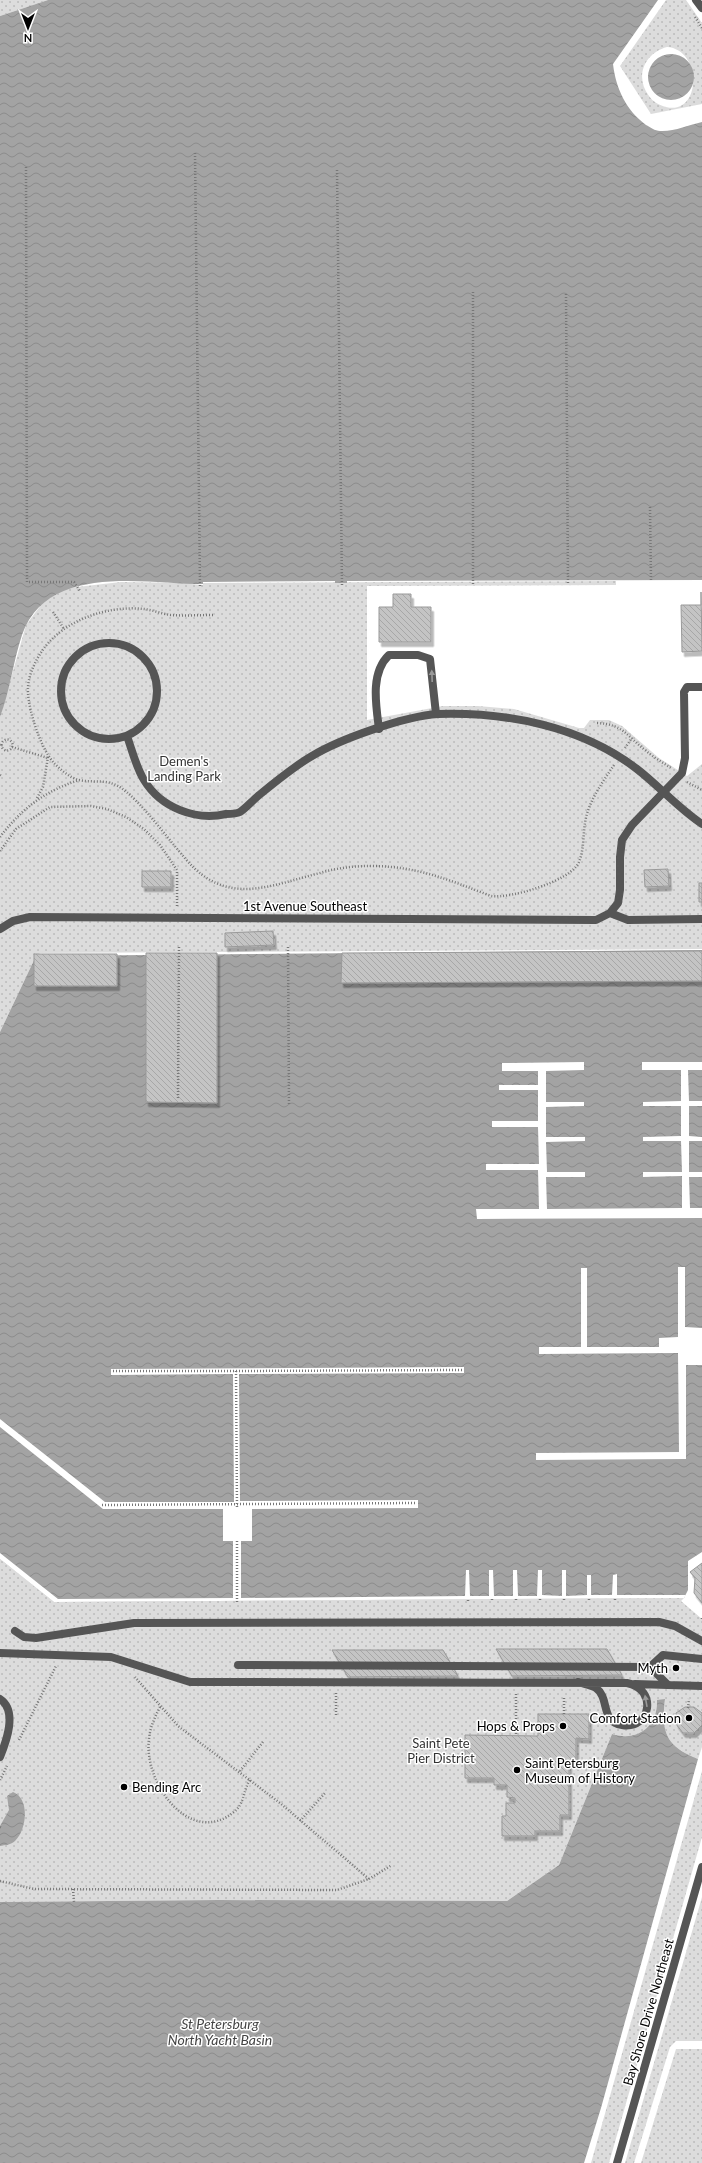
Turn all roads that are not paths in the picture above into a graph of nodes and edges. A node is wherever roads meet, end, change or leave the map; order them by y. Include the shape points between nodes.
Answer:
1 (696, 0) edge
2 (702, 8) edge
3 (702, 687) edge
4 (436, 714) junction
5 (379, 729) junction
6 (127, 736) junction
7 (664, 793) junction
8 (702, 824) edge
9 (610, 913) junction
10 (702, 919) edge
11 (0, 929) edge
12 (15, 1631) dead end
13 (702, 1641) edge
14 (0, 1653) edge
15 (702, 1659) edge
16 (238, 1665) dead end
17 (650, 1666) junction
18 (578, 1682) junction
19 (633, 1684) junction
20 (668, 1685) junction
21 (702, 1686) edge
22 (0, 1699) edge
23 (0, 1757) edge
24 (702, 1867) edge
25 (617, 2163) edge

1 - 2 street
3 - 7 street via 687,687 684,692 685,758 680,775
4 - 5 street via 397,721
4 -> 5 street via 430,658 418,655 388,655 377,672
4 - 7 street via 513,718 556,729 598,744 637,769
5 - 6 street via 348,739 313,755 239,812 217,816 195,816 158,796 144,781
6 - 6 street via 137,730 152,714 157,692 152,671 146,661 129,647 107,643 86,649 69,664 61,685 61,696 68,717 75,725 94,737 116,739
7 - 8 street
7 - 9 street via 632,825 622,840 618,903
9 - 10 street via 628,920
9 - 11 street, 1st Avenue Southeast via 596,920 30,917 13,921
12 - 13 street via 24,1637 36,1638 134,1623 659,1622 675,1626
14 - 18 street via 111,1657 190,1682
15 - 17 street via 662,1656
16 - 17 street
17 - 20 street
18 - 19 street
18 -> 19 street via 595,1687 602,1696 609,1718 615,1723 629,1726 642,1719 648,1705 644,1692
19 - 20 street
20 - 21 street
22 - 23 street via 10,1721
24 - 25 street, Bay Shore Drive Northeast

